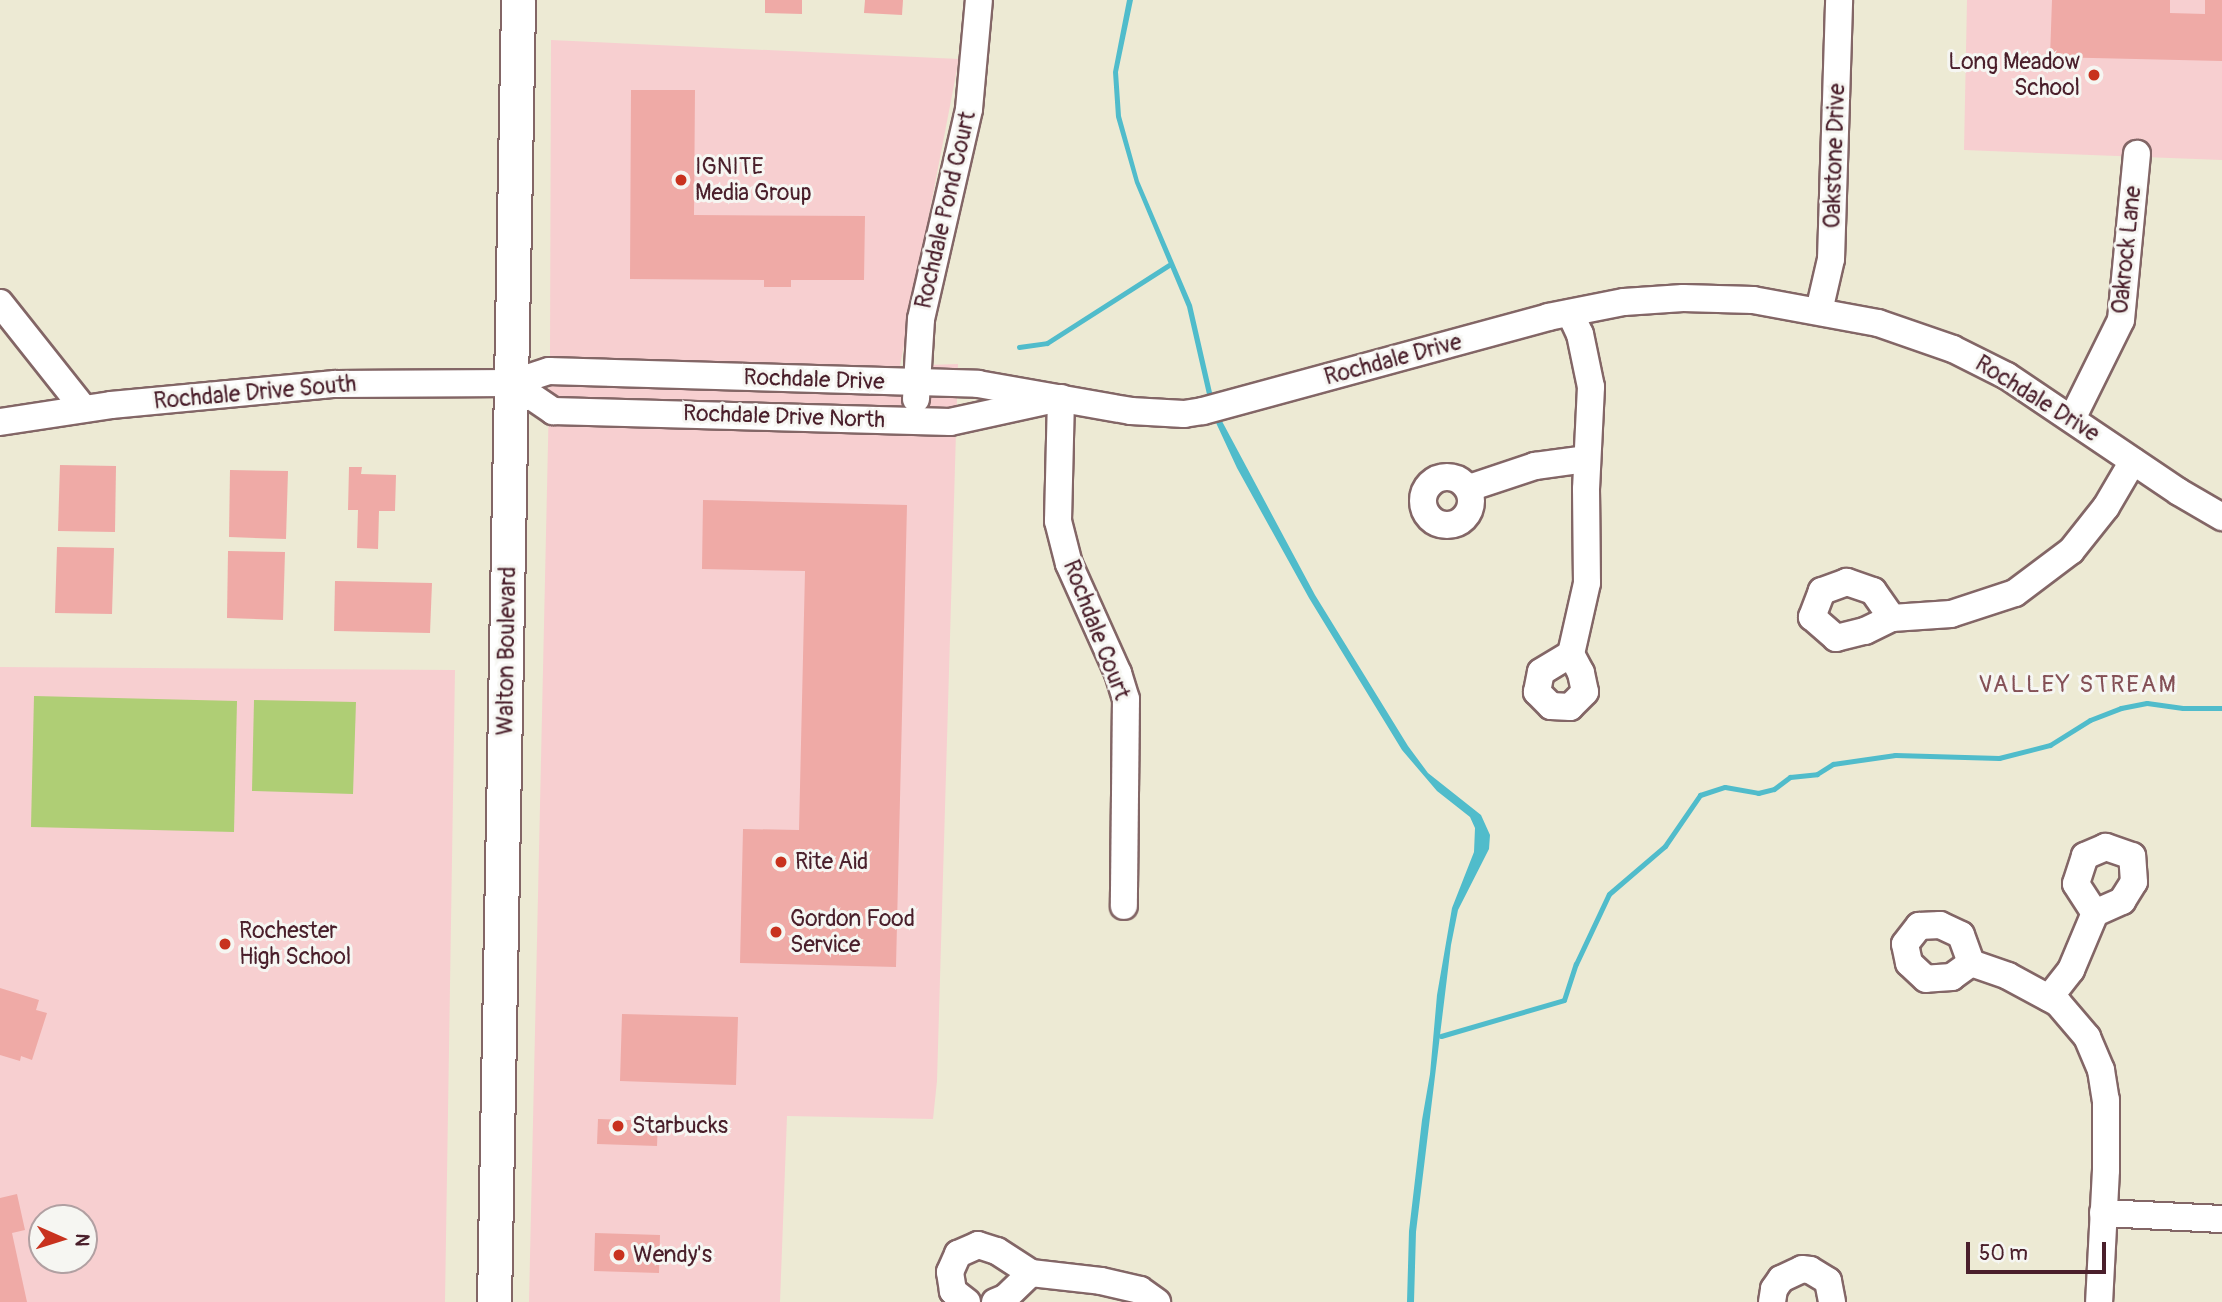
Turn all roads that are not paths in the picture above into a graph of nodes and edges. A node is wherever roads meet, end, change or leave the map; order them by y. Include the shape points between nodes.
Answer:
1 (518, 0) edge
2 (979, 0) edge
3 (1839, 0) edge
4 (2137, 154) dead end
5 (0, 303) edge
6 (1819, 311) junction
7 (1570, 313) junction
8 (512, 383) junction
9 (916, 383) junction
10 (1061, 398) junction
11 (84, 409) junction
12 (2072, 419) junction
13 (914, 421) junction
14 (0, 422) edge
15 (1587, 459) junction
16 (2133, 461) junction
17 (1469, 488) dead end
18 (2222, 517) edge
19 (1892, 618) dead end
20 (1571, 654) dead end
21 (1124, 906) dead end
22 (2095, 913) dead end
23 (1971, 963) dead end
24 (2049, 998) junction
25 (2103, 1213) junction
26 (2222, 1219) edge
27 (1031, 1273) junction
28 (494, 1302) edge
29 (967, 1302) edge
30 (995, 1302) edge
31 (1157, 1302) edge
32 (1772, 1302) edge
33 (1832, 1302) edge
34 (2099, 1302) edge

1 - 8 main road, Walton Boulevard
2 - 9 street, Rochdale Pond Court via 969,109 921,319
3 - 6 street, Oakstone Drive via 1831,259
4 - 12 street, Oakrock Lane via 2121,320
5 - 11 street
6 - 7 street, Rochdale Drive via 1753,300 1683,298 1623,302
6 - 12 street, Rochdale Drive via 1878,323 1953,349 2007,376
7 - 10 street, Rochdale Drive via 1203,411 1145,413
7 - 15 street via 1580,334 1591,387
8 - 9 street, Rochdale Drive via 549,371
8 - 11 street, Rochdale Drive South via 335,384
8 - 13 street, Rochdale Drive North via 553,411
8 - 28 main road, Walton Boulevard
9 - 10 street, Rochdale Drive via 978,384
9 - 13 street, Rochdale Pond Court
10 - 13 street, Rochdale Drive North via 950,422
10 - 21 street, Rochdale Court via 1058,521 1069,564 1126,699
11 - 14 street, Rochdale Drive South
12 - 16 street, Rochdale Drive
15 - 17 street via 1535,466
15 - 20 street via 1587,583
16 - 18 street, Rochdale Drive
16 - 19 street via 2106,508 2071,551 2015,593 1951,614
22 - 24 street via 2082,949
23 - 24 street
24 - 25 street via 2087,1037 2101,1070 2106,1100
25 - 26 street
25 - 34 street
27 - 29 street via 997,1251 978,1245 958,1254 950,1272 953,1291
27 - 30 street
27 - 31 street via 1140,1290
32 - 33 street via 1781,1279 1801,1269 1828,1281

